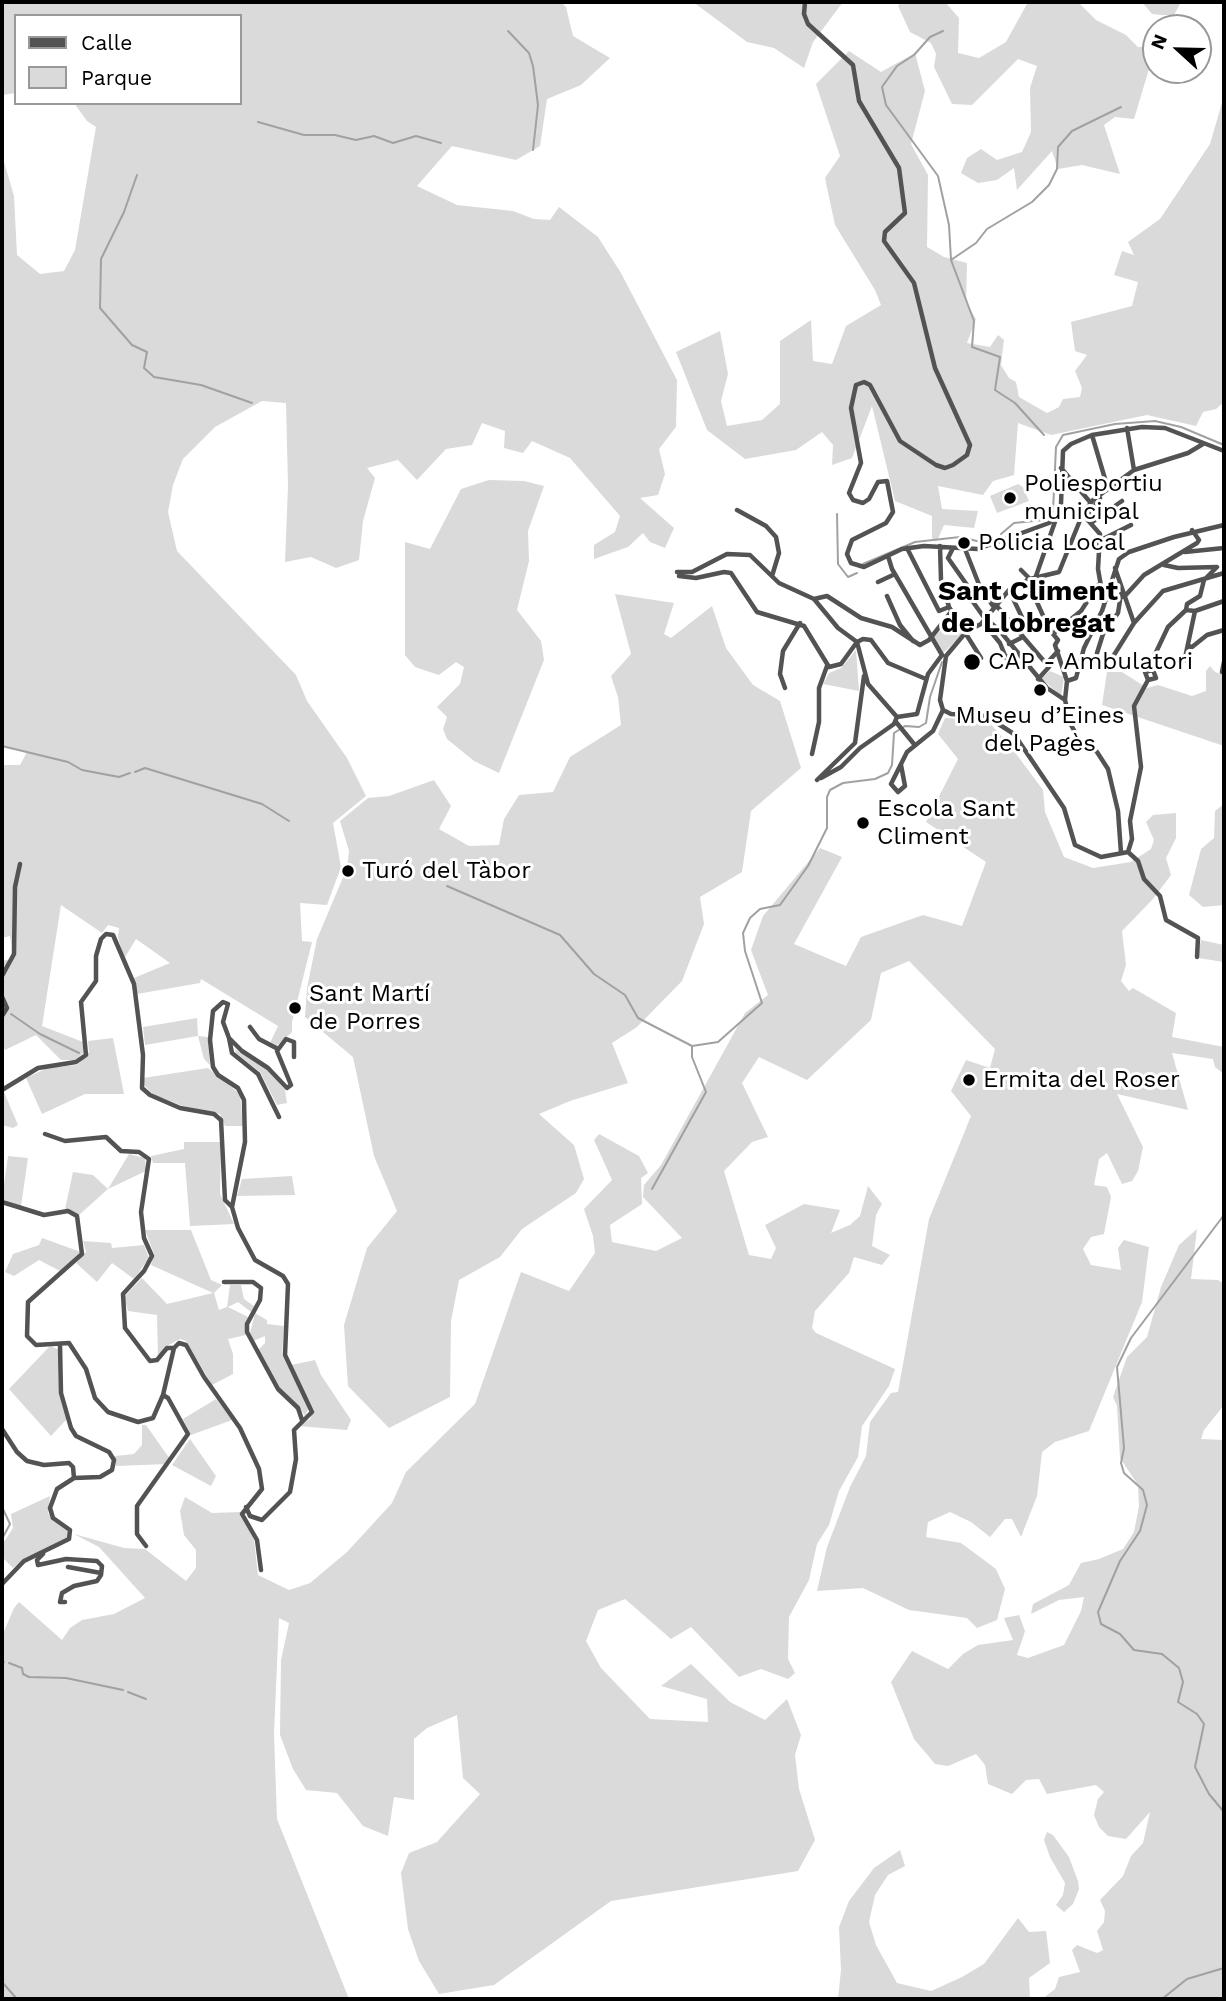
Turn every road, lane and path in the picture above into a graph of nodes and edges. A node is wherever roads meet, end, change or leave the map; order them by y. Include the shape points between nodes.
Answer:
1 (806, 2) edge
2 (1127, 428) junction
3 (1092, 435) junction
4 (1203, 444) junction
5 (1224, 451) edge
6 (1060, 468) junction
7 (1134, 470) junction
8 (1106, 491) junction
9 (1122, 501) dead end
10 (1090, 502) junction
11 (737, 510) dead end
12 (1057, 516) junction
13 (1091, 523) junction
14 (1131, 525) dead end
15 (1224, 525) edge
16 (1192, 530) junction
17 (1100, 540) junction
18 (940, 546) junction
19 (907, 548) junction
20 (953, 548) junction
21 (1224, 548) edge
22 (965, 550) junction
23 (1185, 552) junction
24 (888, 555) junction
25 (1164, 565) junction
26 (1021, 570) dead end
27 (1224, 573) edge
28 (895, 574) junction
29 (772, 576) junction
30 (1115, 577) junction
31 (1031, 579) junction
32 (1204, 580) junction
33 (878, 582) dead end
34 (1098, 584) junction
35 (1009, 590) junction
36 (1122, 590) junction
37 (887, 596) dead end
38 (1124, 597) junction
39 (814, 599) junction
40 (1224, 601) edge
41 (1104, 604) junction
42 (994, 605) junction
43 (1186, 610) junction
44 (1195, 611) junction
45 (952, 612) junction
46 (985, 621) junction
47 (1045, 622) junction
48 (800, 623) junction
49 (1134, 623) junction
50 (1028, 630) junction
51 (1224, 630) edge
52 (966, 632) junction
53 (1054, 633) junction
54 (1022, 635) junction
55 (931, 638) junction
56 (857, 642) junction
57 (916, 644) junction
58 (1009, 644) junction
59 (1188, 646) junction
60 (1058, 651) junction
61 (1015, 652) junction
62 (1097, 653) dead end
63 (1114, 655) dead end
64 (944, 656) junction
65 (981, 658) dead end
66 (1188, 662) dead end
67 (1224, 662) edge
68 (1046, 663) junction
69 (827, 666) junction
70 (1148, 670) junction
71 (1222, 672) dead end
72 (864, 676) junction
73 (926, 678) junction
74 (1038, 679) junction
75 (1148, 680) junction
76 (1067, 681) junction
77 (785, 688) dead end
78 (872, 689) junction
79 (863, 690) junction
80 (1065, 700) junction
81 (943, 710) junction
82 (897, 720) junction
83 (914, 744) junction
84 (811, 754) dead end
85 (901, 765) junction
86 (1121, 850) junction
87 (1128, 850) junction
88 (20, 864) dead end
89 (1197, 957) dead end
90 (2, 976) edge
91 (2, 997) edge
92 (2, 1016) edge
93 (250, 1027) dead end
94 (229, 1038) junction
95 (278, 1049) junction
96 (294, 1057) dead end
97 (2, 1090) edge
98 (279, 1117) dead end
99 (45, 1134) dead end
100 (2, 1202) edge
101 (232, 1207) junction
102 (224, 1282) dead end
103 (60, 1345) junction
104 (174, 1348) junction
105 (163, 1395) junction
106 (302, 1420) junction
107 (2, 1429) edge
108 (74, 1478) junction
109 (246, 1507) junction
110 (146, 1546) dead end
111 (46, 1551) junction
112 (74, 1554) dead end
113 (66, 1559) junction
114 (68, 1567) dead end
115 (261, 1570) dead end
116 (101, 1573) junction
117 (2, 1584) edge
118 (65, 1602) dead end

1 - 24 street via 808,24 853,65 859,102 900,170 905,215 884,239 914,283 935,368 970,445 967,455 953,465 936,465 902,443 873,388 859,383 852,391 861,463 849,493 863,503 878,482 887,481 893,510 887,523 850,543 848,557 864,567
2 - 3 street
2 - 4 street via 1172,430
2 - 7 street
3 - 6 street via 1066,447
3 - 8 street
4 - 5 street
4 - 7 street
6 - 10 street
6 - 12 street via 1062,500
7 - 8 street
8 - 10 street
8 - 13 street via 1087,516
9 - 13 street
10 - 31 street via 1061,569
11 - 29 street via 768,527 776,537 779,553
12 - 22 street via 982,548
12 - 31 street
13 - 17 street via 1099,530
14 - 17 street
15 - 16 street
16 - 23 street via 1199,540
16 - 30 street via 1129,552 1114,567
17 - 34 street
18 - 19 street
18 - 20 street
18 - 45 street via 941,580
19 - 24 street
19 - 45 street via 939,611
20 - 22 street
20 - 46 street via 948,558
21 - 23 street
22 - 42 street via 980,587
23 - 25 street
24 - 28 street
25 - 32 street via 1216,565
25 - 38 street via 1144,575
26 - 31 street
27 - 32 street
28 - 33 street
28 - 55 street
29 - 39 street
29 - 48 street via 754,557 738,554 678,574 696,578 730,572 757,612
30 - 36 street
30 - 41 street
31 - 35 street
31 - 47 street
32 - 43 street via 1202,594 1187,604
32 - 49 street via 1159,593
34 - 41 street
34 - 53 street via 1081,611
35 - 42 street
35 - 50 street
36 - 38 street
36 - 62 street via 1118,613 1103,634
37 - 57 street via 900,625
38 - 49 street
39 - 56 street via 838,628
39 - 57 street via 827,596 861,618 896,629
40 - 44 street
41 - 76 street via 1076,678
42 - 46 street
42 - 54 street
43 - 44 street
43 - 70 street via 1166,629
44 - 59 street
45 - 52 street
45 - 55 street
46 - 52 street
46 - 58 street via 991,621
46 - 61 street via 1007,658
47 - 50 street
47 - 53 street
48 - 69 street
48 - 77 street via 783,651 780,671
49 - 63 street
50 - 54 street
51 - 59 street
52 - 64 street
52 - 65 street
53 - 60 street
54 - 58 street
54 - 68 street
55 - 57 street
55 - 64 street
56 - 69 street via 841,664
56 - 72 street
56 - 73 street via 871,640 888,663
58 - 61 street
59 - 66 street
60 - 68 street
60 - 76 street
61 - 74 street
64 - 73 street
64 - 81 street
67 - 71 street
68 - 74 street via 1049,669
69 - 84 street via 820,684 819,722
70 - 75 street
70 - 75 street via 1156,674
72 - 78 street
72 - 79 street
73 - 82 street via 917,714
74 - 80 street
75 - 87 street via 1134,706 1141,767
76 - 80 street
78 - 79 street
78 - 82 street
79 - 82 street via 855,743 817,780 842,767
80 - 86 street via 1076,735 1097,752 1108,769
81 - 83 street via 933,732
81 - 86 street via 986,716 1009,729 1026,747 1061,804 1075,845 1097,856 1113,857
82 - 83 street
83 - 85 street
85 - 85 street via 891,784 898,792 905,786
86 - 87 street
87 - 89 street via 1160,896 1166,920 1198,938
88 - 90 street via 14,954
91 - 92 street via 6,1011
93 - 95 street via 258,1039
94 - 95 street via 289,1088
94 - 98 street via 232,1053 258,1074
94 - 101 street via 223,1022 229,1007 223,1002 211,1015 212,1063 218,1075 238,1088 244,1103 245,1142
95 - 96 street via 290,1039
97 - 101 street via 38,1068 76,1062 86,1055 81,1002 96,981 101,939 106,933 113,935 134,985 143,1055 142,1088 180,1108 218,1116 223,1193
99 - 104 street via 60,1141 106,1137 121,1151 138,1152 149,1159 141,1212 152,1256 123,1293 125,1328 150,1362 167,1348
100 - 103 street via 44,1214 68,1211 77,1216 82,1255 25,1308 29,1341
101 - 106 street via 256,1261 283,1276 288,1284 285,1357 312,1409
102 - 106 street via 253,1282 261,1288 247,1332 278,1390 298,1408
103 - 105 street via 70,1344 90,1377 96,1398 115,1416 148,1422
103 - 108 street via 61,1393 71,1428 114,1460 111,1470 100,1477
104 - 105 street
104 - 109 street via 179,1343 186,1345 248,1444 262,1489
105 - 110 street via 188,1434 137,1506 137,1534
106 - 109 street via 294,1430 296,1460 290,1492 262,1520 250,1516
107 - 108 street via 27,1461 69,1463
108 - 111 street via 57,1489 50,1508 53,1518 70,1530 70,1538
109 - 115 street via 242,1514 257,1540
111 - 113 street via 37,1565
111 - 117 street via 24,1561
112 - 113 street
113 - 116 street via 97,1562
114 - 116 street
116 - 118 street via 97,1581 61,1592 60,1602

